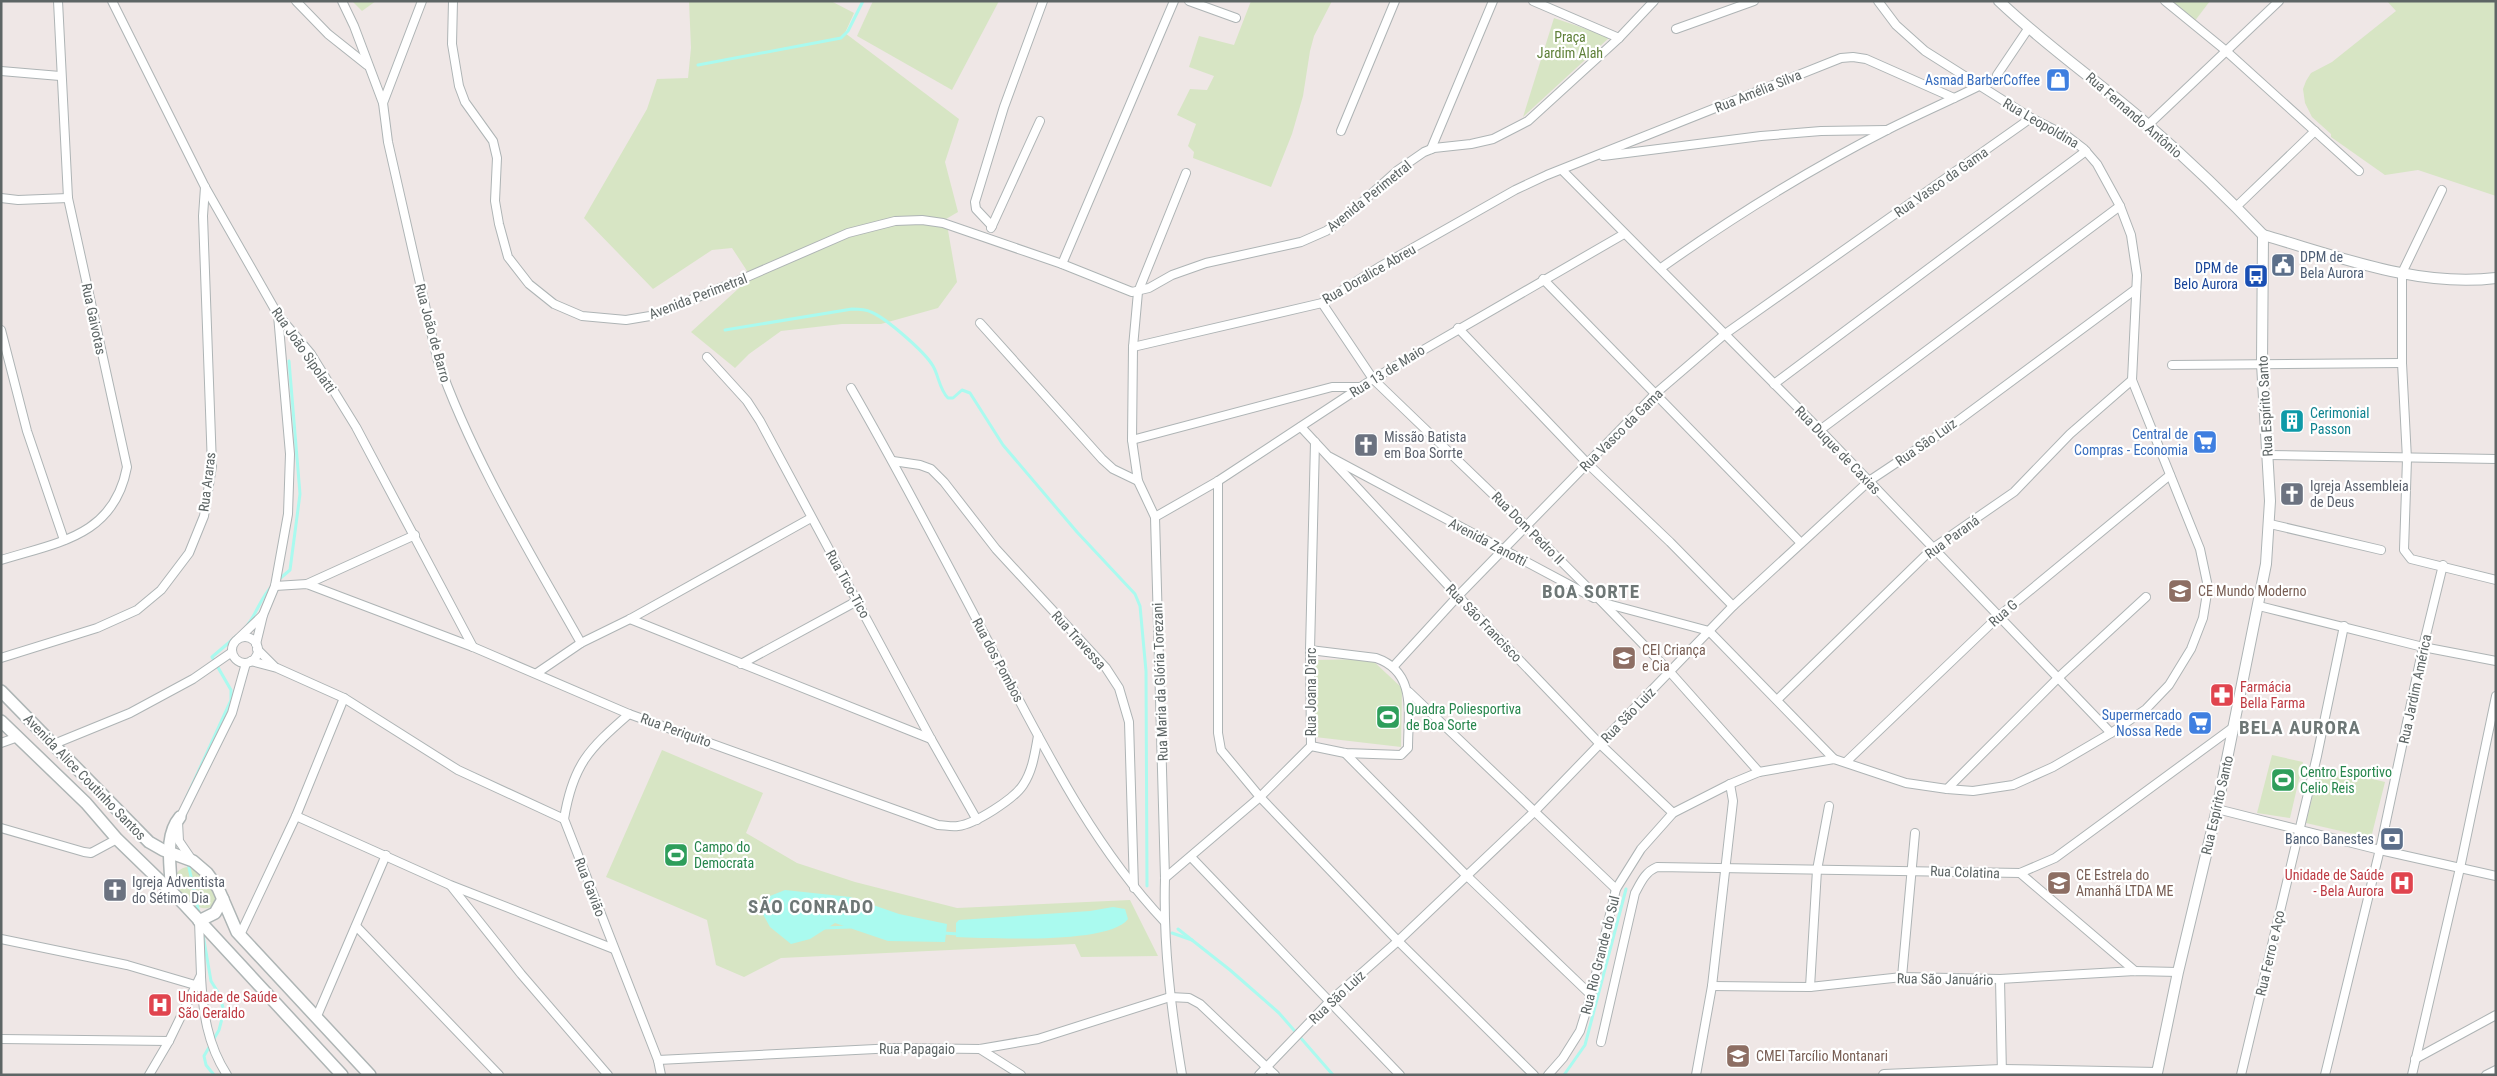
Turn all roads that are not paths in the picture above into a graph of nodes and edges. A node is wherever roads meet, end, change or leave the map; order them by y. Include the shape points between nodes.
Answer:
1 (58, 1) edge
2 (112, 1) edge
3 (296, 1) edge
4 (342, 1) edge
5 (422, 1) edge
6 (453, 1) edge
7 (1043, 1) edge
8 (1174, 1) edge
9 (1189, 1) edge
10 (1395, 1) edge
11 (1493, 1) edge
12 (1533, 1) edge
13 (1654, 1) edge
14 (1754, 1) edge
15 (1878, 1) edge
16 (1999, 1) edge
17 (2165, 1) edge
18 (2279, 1) edge
19 (1236, 18) dead end
20 (1676, 29) dead end
21 (2028, 29) junction
22 (1619, 38) junction
23 (2225, 50) junction
24 (367, 65) junction
25 (1, 71) edge
26 (1997, 75) dead end
27 (60, 76) junction
28 (1979, 86) junction
29 (1954, 98) junction
30 (383, 103) junction
31 (2031, 118) junction
32 (1040, 120) dead end
33 (2148, 125) junction
34 (1888, 130) junction
35 (1341, 131) dead end
36 (2315, 131) junction
37 (1431, 150) junction
38 (2086, 151) junction
39 (1594, 157) junction
40 (1562, 170) junction
41 (2359, 171) dead end
42 (1186, 173) dead end
43 (205, 187) junction
44 (2442, 190) dead end
45 (1, 198) edge
46 (68, 198) junction
47 (2120, 206) junction
48 (2236, 207) junction
49 (992, 226) junction
50 (1624, 234) junction
51 (2263, 235) junction
52 (988, 237) junction
53 (1062, 264) junction
54 (1661, 268) junction
55 (2402, 273) junction
56 (2496, 278) edge
57 (1543, 279) junction
58 (2136, 289) junction
59 (1138, 292) junction
60 (1322, 303) junction
61 (278, 315) junction
62 (980, 323) dead end
63 (1458, 328) junction
64 (1, 330) edge
65 (1724, 334) junction
66 (1133, 347) junction
67 (707, 357) dead end
68 (2402, 363) junction
69 (2262, 364) junction
70 (2172, 365) dead end
71 (1373, 379) junction
72 (2132, 380) junction
73 (1774, 384) junction
74 (1361, 387) junction
75 (852, 388) dead end
76 (1655, 394) junction
77 (1301, 428) junction
78 (1820, 430) junction
79 (1132, 440) junction
80 (1315, 442) junction
81 (2267, 455) junction
82 (1330, 457) junction
83 (2407, 458) junction
84 (2496, 459) edge
85 (893, 461) junction
86 (1588, 464) junction
87 (2170, 475) junction
88 (1138, 481) junction
89 (1218, 481) junction
90 (1869, 481) junction
91 (1156, 517) junction
92 (811, 518) junction
93 (2270, 524) junction
94 (1526, 526) junction
95 (415, 535) junction
96 (64, 540) junction
97 (1801, 543) junction
98 (1933, 548) junction
99 (1503, 550) junction
100 (2381, 550) dead end
101 (1, 560) edge
102 (2443, 566) junction
103 (2496, 580) edge
104 (307, 584) junction
105 (274, 586) junction
106 (1458, 596) junction
107 (2146, 596) dead end
108 (857, 601) junction
109 (1602, 602) junction
110 (1733, 606) junction
111 (2259, 606) junction
112 (263, 615) junction
113 (1999, 616) junction
114 (630, 619) junction
115 (2344, 626) junction
116 (1709, 631) junction
117 (238, 639) junction
118 (581, 643) junction
119 (257, 646) junction
120 (473, 647) junction
121 (2423, 647) junction
122 (1310, 650) junction
123 (232, 652) junction
124 (1, 658) edge
125 (2496, 661) edge
126 (248, 662) junction
127 (741, 664) junction
128 (1394, 667) junction
129 (277, 668) junction
130 (1670, 672) junction
131 (537, 673) junction
132 (2059, 677) junction
133 (1, 692) edge
134 (1409, 692) junction
135 (2496, 696) edge
136 (344, 698) junction
137 (1777, 700) junction
138 (629, 714) junction
139 (1, 721) edge
140 (2234, 726) junction
141 (2111, 733) junction
142 (1, 735) edge
143 (1038, 736) junction
144 (15, 738) junction
145 (931, 739) junction
146 (1, 743) edge
147 (54, 744) junction
148 (1600, 744) junction
149 (1311, 746) junction
150 (1344, 754) junction
151 (1834, 759) junction
152 (1846, 762) junction
153 (1759, 772) junction
154 (1730, 784) junction
155 (1947, 789) junction
156 (1260, 797) junction
157 (1829, 806) dead end
158 (2217, 809) junction
159 (1535, 811) junction
160 (1673, 813) junction
161 (296, 816) junction
162 (180, 817) junction
163 (564, 819) junction
164 (977, 820) junction
165 (1, 828) edge
166 (173, 828) junction
167 (2299, 828) junction
168 (1915, 833) dead end
169 (117, 839) junction
170 (149, 842) junction
171 (2380, 850) junction
172 (170, 853) junction
173 (386, 855) junction
174 (1191, 857) junction
175 (193, 861) junction
176 (1725, 868) junction
177 (2460, 868) junction
178 (1650, 870) joint
179 (1817, 870) junction
180 (1911, 870) junction
181 (2020, 874) junction
182 (1467, 876) junction
183 (2496, 876) edge
184 (1165, 878) junction
185 (450, 885) junction
186 (170, 886) junction
187 (1134, 888) junction
188 (1616, 889) junction
189 (223, 899) junction
190 (198, 920) junction
191 (1164, 920) junction
192 (356, 926) junction
193 (240, 935) junction
194 (1, 939) edge
195 (1398, 941) junction
196 (614, 949) junction
197 (2135, 971) junction
198 (2178, 972) junction
199 (201, 975) junction
200 (1902, 977) junction
201 (2000, 979) junction
202 (195, 985) junction
203 (1712, 986) junction
204 (1810, 986) junction
205 (1591, 995) junction
206 (1170, 997) junction
207 (1330, 1001) junction
208 (2496, 1015) edge
209 (318, 1016) junction
210 (1, 1039) edge
211 (169, 1041) junction
212 (1601, 1042) dead end
213 (980, 1049) junction
214 (2415, 1059) junction
215 (658, 1060) junction
216 (1267, 1066) junction
217 (2496, 1070) edge
218 (2002, 1072) edge
219 (2157, 1074) edge
220 (149, 1075) edge
221 (227, 1075) edge
222 (342, 1075) edge
223 (370, 1075) edge
224 (499, 1075) edge
225 (608, 1075) edge
226 (661, 1075) edge
227 (1021, 1075) edge
228 (1182, 1075) edge
229 (1259, 1075) edge
230 (1275, 1075) edge
231 (1400, 1075) edge
232 (1534, 1075) edge
233 (1548, 1075) edge
234 (1696, 1075) edge
235 (1884, 1075) edge
236 (2241, 1075) edge
237 (2325, 1075) edge
238 (2412, 1075) edge
239 (2486, 1075) edge

1 - 27 street, Rua Gaivotas
2 - 43 street, Rua João Sipolatti
3 - 24 street via 328,34
4 - 24 street
5 - 30 street, Rua João de Barro
6 - 52 street, Avenida Perimetral via 452,44 459,86 465,102 493,141 497,158 495,201 508,257 538,294 569,312 613,320 650,316 848,233 880,223 922,220
7 - 49 street via 1004,107 975,202 976,208
8 - 53 street
9 - 19 street
10 - 35 street
11 - 37 street
12 - 22 street
13 - 22 street, Avenida Perimetral
14 - 20 street
15 - 28 street, Rua Leopoldina via 1915,44
16 - 21 street, Rua Fernando Antônio
17 - 23 street
18 - 23 street
21 - 26 street
21 - 33 street, Rua Fernando Antônio
22 - 37 street, Avenida Perimetral via 1517,128 1482,142
23 - 33 street
23 - 36 street
24 - 30 street
25 - 27 street
27 - 46 street, Rua Gaivotas
28 - 29 street
28 - 31 street, Rua Leopoldina
29 - 34 street
29 - 39 street, Rua Amélia Silva via 1866,59 1841,58
30 - 118 street, Rua João de Barro via 388,142 437,358 449,391 502,503
31 - 38 street, Rua Leopoldina via 2067,136
31 - 65 street, Rua Vasco da Gama
32 - 49 street
33 - 48 street, Rua Fernando Antônio
34 - 39 street via 1761,136 1638,154
34 - 54 street via 1746,211
36 - 41 street
36 - 48 street
37 - 59 street, Avenida Perimetral via 1398,170 1326,231 1288,245 1206,263
38 - 47 street, Rua Leopoldina
38 - 73 street
39 - 40 street, Rua Amélia Silva
40 - 50 street, Rua Duque de Caxias
40 - 60 street, Rua Doralice Abreu via 1515,190
42 - 59 street, Rua Maria da Glória Torezani
43 - 61 street, Rua João Sipolatti
43 - 124 street, Rua Araras via 203,216 212,466 204,516 189,553 161,590 136,610 98,628
44 - 55 street
45 - 46 street
46 - 96 street, Rua Gaivotas via 127,467 123,489 111,509 95,525
47 - 58 street, Rua Leopoldina via 2134,248
47 - 78 street
48 - 51 street, Rua Fernando Antônio
49 - 52 street
50 - 54 street, Rua Duque de Caxias
50 - 57 street, Rua 13 de Maio
51 - 55 street
51 - 69 street, Rua Espírito Santo
52 - 53 street, Avenida Perimetral
53 - 59 street, Avenida Perimetral via 1128,291
54 - 65 street, Rua Duque de Caxias
55 - 56 street via 2447,280
55 - 68 street
57 - 63 street, Rua 13 de Maio
57 - 76 street
58 - 72 street, Rua Leopoldina
58 - 90 street, Rua São Luiz via 1946,429
59 - 66 street, Rua Maria da Glória Torezani
60 - 66 street, Rua Doralice Abreu
60 - 71 street, Rua Dom Pedro II
61 - 95 street, Rua João Sipolatti via 311,354 346,410
61 - 105 street via 290,454 288,514
62 - 88 street via 1102,459 1113,469
63 - 71 street, Rua 13 de Maio
63 - 86 street
64 - 96 street via 27,431
65 - 73 street, Rua Duque de Caxias
65 - 76 street, Rua Vasco da Gama
66 - 79 street, Rua Maria da Glória Torezani
67 - 92 street, Rua Tico-Tico via 748,402
68 - 69 street
68 - 83 street
69 - 70 street
69 - 81 street, Rua Espírito Santo
71 - 74 street, Rua 13 de Maio
71 - 94 street, Rua Dom Pedro II
72 - 87 street, Rua Rio Grande do Sul
72 - 98 street, Rua Paraná via 2070,434 2014,492
73 - 78 street, Rua Duque de Caxias
74 - 77 street, Rua 13 de Maio
74 - 79 street via 1332,387
75 - 85 street, Rua dos Pombos
76 - 86 street, Rua Vasco da Gama
76 - 97 street
77 - 80 street, Rua São Francisco
77 - 89 street, Rua 13 de Maio
78 - 90 street, Rua Duque de Caxias
79 - 88 street, Rua Maria da Glória Torezani
80 - 82 street, Rua São Francisco
80 - 122 street, Rua Joana D'arc
81 - 83 street
81 - 93 street, Rua Espírito Santo
82 - 99 street, Avenida Zanotti
82 - 106 street, Rua São Francisco
83 - 84 street
83 - 102 street via 2404,550 2411,559
85 - 143 street, Rua dos Pombos
85 - 187 street, Rua Travessa via 931,469 944,482 996,549 1106,668 1119,688 1129,722
86 - 94 street, Rua Vasco da Gama
86 - 110 street
87 - 113 street, Rua G
87 - 141 street, Rua Rio Grande do Sul via 2200,549 2208,587 2203,618 2191,650 2169,685 2146,709
88 - 91 street, Rua Maria da Glória Torezani
89 - 91 street, Rua 13 de Maio
89 - 156 street via 1218,733 1222,750
90 - 97 street, Rua São Luiz
90 - 98 street, Rua Duque de Caxias
91 - 184 street, Rua Maria da Glória Torezani
92 - 108 street, Rua Tico-Tico
92 - 114 street
93 - 100 street
93 - 111 street, Rua Espírito Santo
94 - 99 street, Rua Vasco da Gama
94 - 109 street, Rua Dom Pedro II
95 - 104 street
95 - 120 street, Rua João Sipolatti
96 - 101 street, Rua Gaivotas
97 - 110 street, Rua São Luiz
98 - 113 street, Rua Duque de Caxias
98 - 137 street, Rua Paraná
99 - 106 street, Rua Vasco da Gama
99 - 109 street, Avenida Zanotti
102 - 103 street
102 - 121 street, Rua Jardim América
104 - 105 street, Rua Periquito
104 - 120 street, Rua Periquito
105 - 112 street
106 - 128 street, Rua Vasco da Gama
106 - 148 street, Rua São Francisco
107 - 132 street
108 - 127 street
108 - 145 street, Rua Tico-Tico
109 - 116 street, Avenida Zanotti
109 - 130 street, Rua Dom Pedro II
110 - 116 street, Rua São Luiz
111 - 115 street
111 - 140 street, Rua Espírito Santo
112 - 117 street
112 - 119 street
113 - 132 street, Rua Duque de Caxias
113 - 152 street, Rua G
114 - 118 street
114 - 127 street
115 - 121 street
115 - 167 street, Rua Ferro e Aço
116 - 130 street, Rua São Luiz
116 - 137 street
117 - 119 street via 248,638
117 - 123 street
118 - 131 street
119 - 126 street via 257,654
119 - 129 street
120 - 131 street, Rua Periquito
121 - 125 street
121 - 171 street, Rua Jardim América
122 - 128 street via 1376,658
122 - 149 street, Rua Joana D'arc
123 - 126 street via 237,660
123 - 147 street via 193,679 130,713
126 - 129 street
126 - 162 street via 232,712
127 - 145 street
128 - 134 street
129 - 136 street
130 - 148 street, Rua São Luiz
130 - 153 street, Rua Dom Pedro II
131 - 138 street, Rua Periquito
132 - 141 street, Rua Duque de Caxias
132 - 155 street
133 - 147 main road, Avenida Alice Coutinho Santos
134 - 150 street via 1406,752 1401,755
134 - 159 street
135 - 177 street
136 - 161 street
136 - 163 street via 458,770
137 - 151 street
138 - 163 street, Rua Gavião via 600,739 580,764 568,793
138 - 164 street, Rua Periquito via 938,825 958,826
139 - 144 main road, Avenida Alice Coutinho Santos
140 - 158 street, Rua Espírito Santo
140 - 181 street, Rua Colatina via 2055,858
141 - 155 street, Rua Rio Grande do Sul via 2053,767 2013,785 1974,791
142 - 144 street
143 - 164 street, Rua Periquito via 1032,767 1023,786
143 - 187 street, Rua dos Pombos via 1110,857
144 - 146 street
144 - 169 main road, Avenida Alice Coutinho Santos via 86,803
145 - 164 street, Rua Tico-Tico
147 - 170 main road, Avenida Alice Coutinho Santos
148 - 159 street, Rua São Luiz
148 - 160 street, Rua São Francisco
149 - 150 street
149 - 156 street, Rua Joana D'arc
150 - 182 street
151 - 152 street, Rua Rio Grande do Sul
151 - 153 street, Rua Rio Grande do Sul
152 - 155 street, Rua Rio Grande do Sul via 1906,782
153 - 154 street, Rua Rio Grande do Sul
154 - 160 street, Rua Rio Grande do Sul
154 - 176 street via 1733,801
156 - 174 street, Rua Joana D'arc
156 - 195 street
157 - 179 street
158 - 167 street
158 - 198 street, Rua Espírito Santo
159 - 182 street, Rua São Luiz
159 - 188 street
160 - 188 street, Rua Rio Grande do Sul via 1641,849
161 - 173 street
161 - 193 street
162 - 166 main road
162 - 175 street via 179,841
163 - 196 street, Rua Gavião
165 - 169 street via 84,852 98,850
166 - 170 main road via 162,839
166 - 172 main road
167 - 171 street
167 - 236 street, Rua Ferro e Aço
168 - 180 street
169 - 186 main road, Avenida Alice Coutinho Santos
170 - 172 main road, Avenida Alice Coutinho Santos
171 - 177 street
171 - 237 street, Rua Jardim América
172 - 175 main road, Avenida Alice Coutinho Santos
172 - 186 main road
173 - 185 street
173 - 192 street
174 - 184 street, Rua Joana D'arc
174 - 207 street
175 - 186 main road via 180,866
175 - 189 main road, Avenida Alice Coutinho Santos via 207,873
176 - 178 street, Rua Colatina via 1664,866
176 - 179 street, Rua Colatina
176 - 203 street
177 - 183 street
177 - 214 street
178 - 212 street, Rua Rio Grande do Sul via 1635,893
179 - 180 street, Rua Colatina
179 - 204 street
180 - 181 street, Rua Colatina
180 - 200 street
181 - 197 street
182 - 195 street, Rua São Luiz
182 - 205 street
184 - 191 street, Rua Maria da Glória Torezani
185 - 196 street
185 - 225 street
186 - 190 main road, Avenida Alice Coutinho Santos
187 - 191 street, Rua dos Pombos
188 - 205 street, Rua Rio Grande do Sul
189 - 190 main road via 215,913
189 - 193 main road, Avenida Alice Coutinho Santos via 229,918
190 - 199 street
190 - 222 main road, Avenida Alice Coutinho Santos
191 - 206 street, Rua Maria da Glória Torezani
192 - 209 street
192 - 224 street
193 - 209 main road, Avenida Alice Coutinho Santos
194 - 202 street via 127,965
195 - 207 street, Rua São Luiz
195 - 232 street
196 - 215 street, Rua Gavião
197 - 198 street, Rua São Januário
197 - 201 street, Rua São Januário
198 - 219 street, Rua Espírito Santo
199 - 202 street
199 - 221 street via 209,1040
200 - 201 street, Rua São Januário
200 - 204 street, Rua São Januário
201 - 218 street
202 - 211 street
203 - 204 street, Rua São Januário
203 - 234 street
205 - 233 street, Rua Rio Grande do Sul via 1580,1031
206 - 213 street, Rua Papagaio via 1038,1039
206 - 216 street via 1189,998 1200,1004
206 - 228 street, Rua Maria da Glória Torezani
207 - 216 street, Rua São Luiz
207 - 231 street
208 - 214 street
209 - 223 main road, Avenida Alice Coutinho Santos
210 - 211 street
211 - 220 street
213 - 215 street, Rua Papagaio via 895,1048
213 - 227 street
214 - 238 street
215 - 226 street, Rua Gavião
216 - 229 street, Rua São Luiz
216 - 230 street
217 - 239 street
218 - 219 street
218 - 235 street

